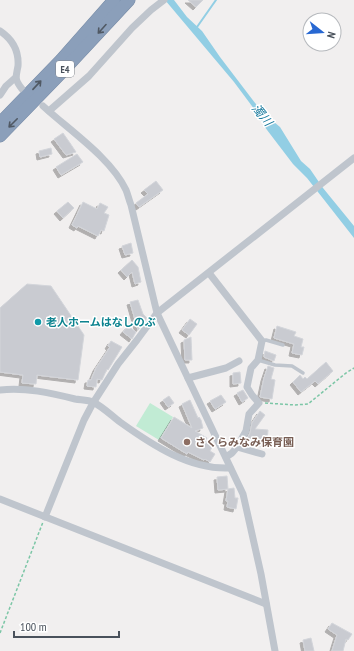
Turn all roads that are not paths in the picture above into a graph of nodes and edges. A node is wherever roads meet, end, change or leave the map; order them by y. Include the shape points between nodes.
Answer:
1 (114, 0) edge
2 (129, 0) edge
3 (162, 1) edge
4 (0, 31) edge
5 (15, 78) junction
6 (22, 89) dead end
7 (0, 94) edge
8 (0, 122) edge
9 (0, 136) edge
10 (354, 158) edge
11 (209, 272) junction
12 (157, 313) junction
13 (262, 341) junction
14 (284, 345) dead end
15 (258, 360) junction
16 (239, 361) dead end
17 (303, 373) dead end
18 (188, 378) junction
19 (0, 390) edge
20 (93, 402) junction
21 (237, 446) junction
22 (262, 454) dead end
23 (226, 457) junction
24 (230, 468) junction
25 (0, 499) edge
26 (46, 517) junction
27 (266, 604) junction
28 (275, 651) edge

8 -> 1 highway, E4
2 -> 9 highway, E4
3 - 12 street via 132,28 89,76 46,109 89,146 111,169 126,190
4 - 5 street via 11,41 17,53
5 - 6 street
5 - 7 street
10 - 11 street
11 - 12 street
11 - 13 street
12 - 18 street
12 - 20 street
13 - 14 lane
13 - 15 street
15 - 17 lane via 292,366
15 - 21 street via 251,368 247,387 259,402 249,414 246,431
16 - 18 street via 226,368
18 - 23 street
19 - 20 street via 25,390
20 - 24 street via 142,438 168,452 193,463 213,468
20 - 26 street
21 - 22 street
21 - 23 street
23 - 24 street
24 - 27 street via 243,494
25 - 26 street
26 - 27 street
27 - 28 street

